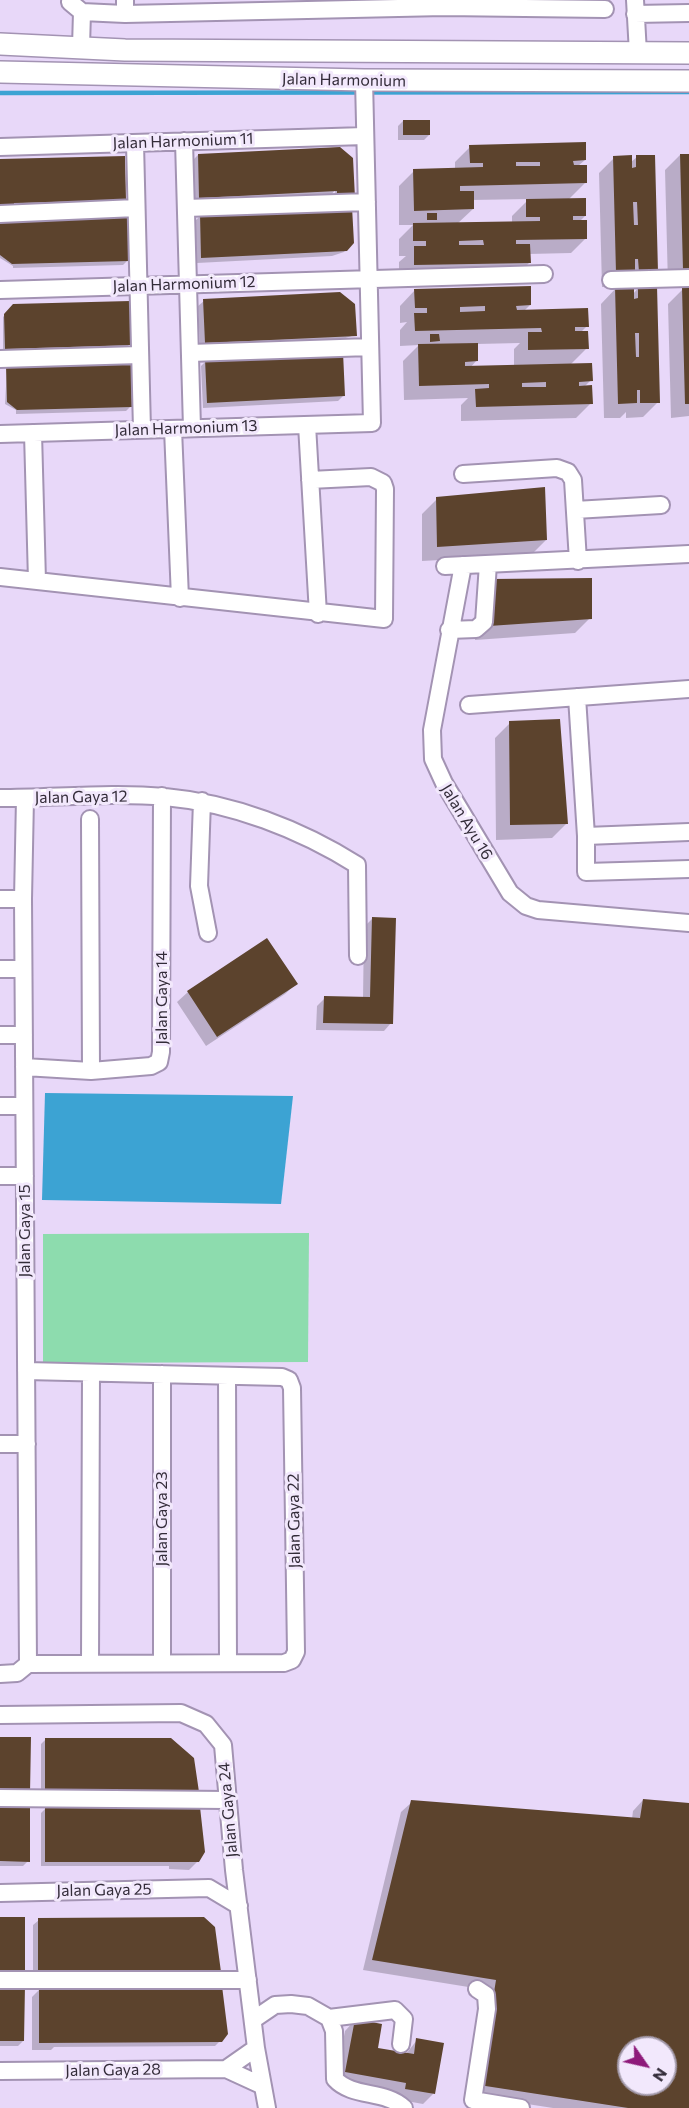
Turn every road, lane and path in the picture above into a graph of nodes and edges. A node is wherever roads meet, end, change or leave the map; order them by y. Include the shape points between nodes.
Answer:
1 (444, 4) edge
2 (76, 7) edge
3 (125, 7) edge
4 (635, 7) edge
5 (605, 9) dead end
6 (689, 13) edge
7 (0, 44) edge
8 (81, 47) junction
9 (638, 53) junction
10 (689, 53) edge
11 (0, 72) edge
12 (364, 80) junction
13 (689, 81) edge
14 (365, 135) junction
15 (184, 141) junction
16 (135, 143) junction
17 (0, 147) edge
18 (367, 202) junction
19 (136, 208) junction
20 (186, 208) junction
21 (0, 214) edge
22 (544, 274) dead end
23 (369, 278) junction
24 (689, 278) edge
25 (611, 280) dead end
26 (188, 284) junction
27 (138, 286) junction
28 (0, 290) edge
29 (370, 347) junction
30 (190, 353) junction
31 (140, 355) junction
32 (0, 360) edge
33 (307, 425) junction
34 (192, 428) junction
35 (173, 429) junction
36 (142, 430) junction
37 (33, 433) junction
38 (0, 434) edge
39 (464, 474) dead end
40 (310, 480) junction
41 (661, 505) dead end
42 (575, 510) junction
43 (689, 554) edge
44 (578, 561) junction
45 (488, 564) junction
46 (463, 565) junction
47 (445, 566) dead end
48 (0, 577) edge
49 (37, 581) junction
50 (180, 598) junction
51 (318, 614) junction
52 (449, 630) junction
53 (689, 689) edge
54 (577, 697) junction
55 (469, 705) dead end
56 (162, 796) junction
57 (0, 798) edge
58 (25, 798) junction
59 (202, 801) junction
60 (90, 819) dead end
61 (689, 832) edge
62 (586, 836) junction
63 (689, 869) edge
64 (0, 899) edge
65 (23, 899) junction
66 (689, 912) edge
67 (665, 921) junction
68 (689, 923) edge
69 (208, 933) dead end
70 (358, 956) dead end
71 (0, 969) edge
72 (23, 969) junction
73 (0, 1035) edge
74 (24, 1035) junction
75 (24, 1067) junction
76 (91, 1071) junction
77 (0, 1106) edge
78 (24, 1106) junction
79 (0, 1176) edge
80 (25, 1176) junction
81 (26, 1371) junction
82 (91, 1373) junction
83 (162, 1374) junction
84 (227, 1376) junction
85 (0, 1444) edge
86 (27, 1444) junction
87 (228, 1663) junction
88 (28, 1664) junction
89 (90, 1664) junction
90 (162, 1664) junction
91 (0, 1674) edge
92 (0, 1715) edge
93 (0, 1798) edge
94 (227, 1800) junction
95 (234, 1870) junction
96 (209, 1888) junction
97 (0, 1893) edge
98 (239, 1906) junction
99 (0, 1980) edge
100 (248, 1980) junction
101 (477, 1989) dead end
102 (329, 2018) junction
103 (253, 2020) junction
104 (401, 2044) dead end
105 (256, 2048) junction
106 (226, 2069) junction
107 (0, 2072) edge
108 (263, 2086) junction
109 (473, 2104) edge
110 (267, 2108) edge
111 (404, 2108) edge
112 (521, 2108) edge

1 - 3 street
1 - 5 street
2 - 3 street
2 - 8 street
4 - 6 street
4 - 9 street
7 - 8 main road, Jalan Harmonium
8 - 9 main road, Jalan Harmonium
9 - 10 main road, Jalan Harmonium
11 - 12 main road, Jalan Harmonium
12 - 13 main road, Jalan Harmonium
12 - 14 street
14 - 15 street, Jalan Harmonium 11
14 - 18 street
15 - 16 street, Jalan Harmonium 11
15 - 20 street
16 - 17 street, Jalan Harmonium 11
16 - 19 street
18 - 20 street
18 - 23 street
19 - 21 street
19 - 27 street
20 - 26 street
22 - 23 street, Jalan Harmonium 12
23 - 26 street, Jalan Harmonium 12
23 - 29 street
24 - 25 street
26 - 27 street, Jalan Harmonium 12
26 - 30 street
27 - 28 street, Jalan Harmonium 12
27 - 31 street
29 - 30 street
29 - 33 street, Jalan Harmonium 13 via 372,423
30 - 34 street
31 - 32 street
31 - 36 street
33 - 34 street, Jalan Harmonium 13
33 - 40 street
34 - 35 street, Jalan Harmonium 13
35 - 36 street, Jalan Harmonium 13
35 - 50 street
36 - 37 street, Jalan Harmonium 13
37 - 38 street, Jalan Harmonium 13
37 - 49 street
39 - 42 street via 563,469 573,480
40 - 51 street
40 - 51 street via 371,477 383,483 385,489 386,617 382,620
41 - 42 street
42 - 44 street
43 - 44 street
44 - 45 street
45 - 46 street
45 - 52 street via 484,622 472,630
46 - 47 street
46 - 52 street, Jalan Ayu 16
48 - 49 street
49 - 50 street
50 - 51 street
52 - 67 street, Jalan Ayu 16 via 432,730 433,759 510,892 526,906 538,910
53 - 54 street
54 - 55 street
54 - 62 street
56 - 58 street, Jalan Gaya 12
56 - 59 street, Jalan Gaya 12
56 - 76 street, Jalan Gaya 14 via 162,1052 159,1062 151,1066
57 - 58 street, Jalan Gaya 12
58 - 65 street, Jalan Gaya 15
59 - 69 street via 199,886
59 - 70 street, Jalan Gaya 12 via 291,831 357,865
60 - 76 street
61 - 62 street
62 - 63 street via 586,872
64 - 65 street
65 - 72 street, Jalan Gaya 15
66 - 67 street
67 - 68 street, Jalan Ayu 16
71 - 72 street
72 - 74 street, Jalan Gaya 15
73 - 74 street
74 - 75 street, Jalan Gaya 15
75 - 76 street, Jalan Gaya 14
75 - 78 street, Jalan Gaya 15
77 - 78 street
78 - 80 street, Jalan Gaya 15
79 - 80 street
80 - 81 street, Jalan Gaya 15
81 - 82 street, Jalan Gaya 22
81 - 86 street, Jalan Gaya 15
82 - 83 street, Jalan Gaya 22
82 - 89 street
83 - 84 street, Jalan Gaya 22
83 - 90 street, Jalan Gaya 23
84 - 87 street
84 - 87 street, Jalan Gaya 22 via 282,1377 292,1384 296,1652 289,1662
85 - 86 street
86 - 88 street, Jalan Gaya 15
87 - 90 street, Jalan Gaya 22
88 - 89 street, Jalan Gaya 22
88 - 91 street via 16,1673
89 - 90 street, Jalan Gaya 22
92 - 94 street, Jalan Gaya 24 via 181,1713 206,1724 223,1745
93 - 94 street
94 - 95 street, Jalan Gaya 24
95 - 96 street
95 - 98 street, Jalan Gaya 24
96 - 97 street, Jalan Gaya 25
96 - 98 street
98 - 100 street, Jalan Gaya 24
99 - 100 street
100 - 103 street, Jalan Gaya 24
101 - 109 street via 486,1995 486,2009
102 - 103 street via 308,2006 291,2004 275,2005
102 - 104 street via 395,2010 404,2019
102 - 111 street via 334,2031 335,2079 344,2086 391,2099
103 - 105 street, Jalan Gaya 24
105 - 106 street
105 - 108 street, Jalan Gaya 24
106 - 107 street, Jalan Gaya 28
106 - 108 street, Jalan Gaya 28
108 - 110 street, Jalan Gaya 24
109 - 112 street

